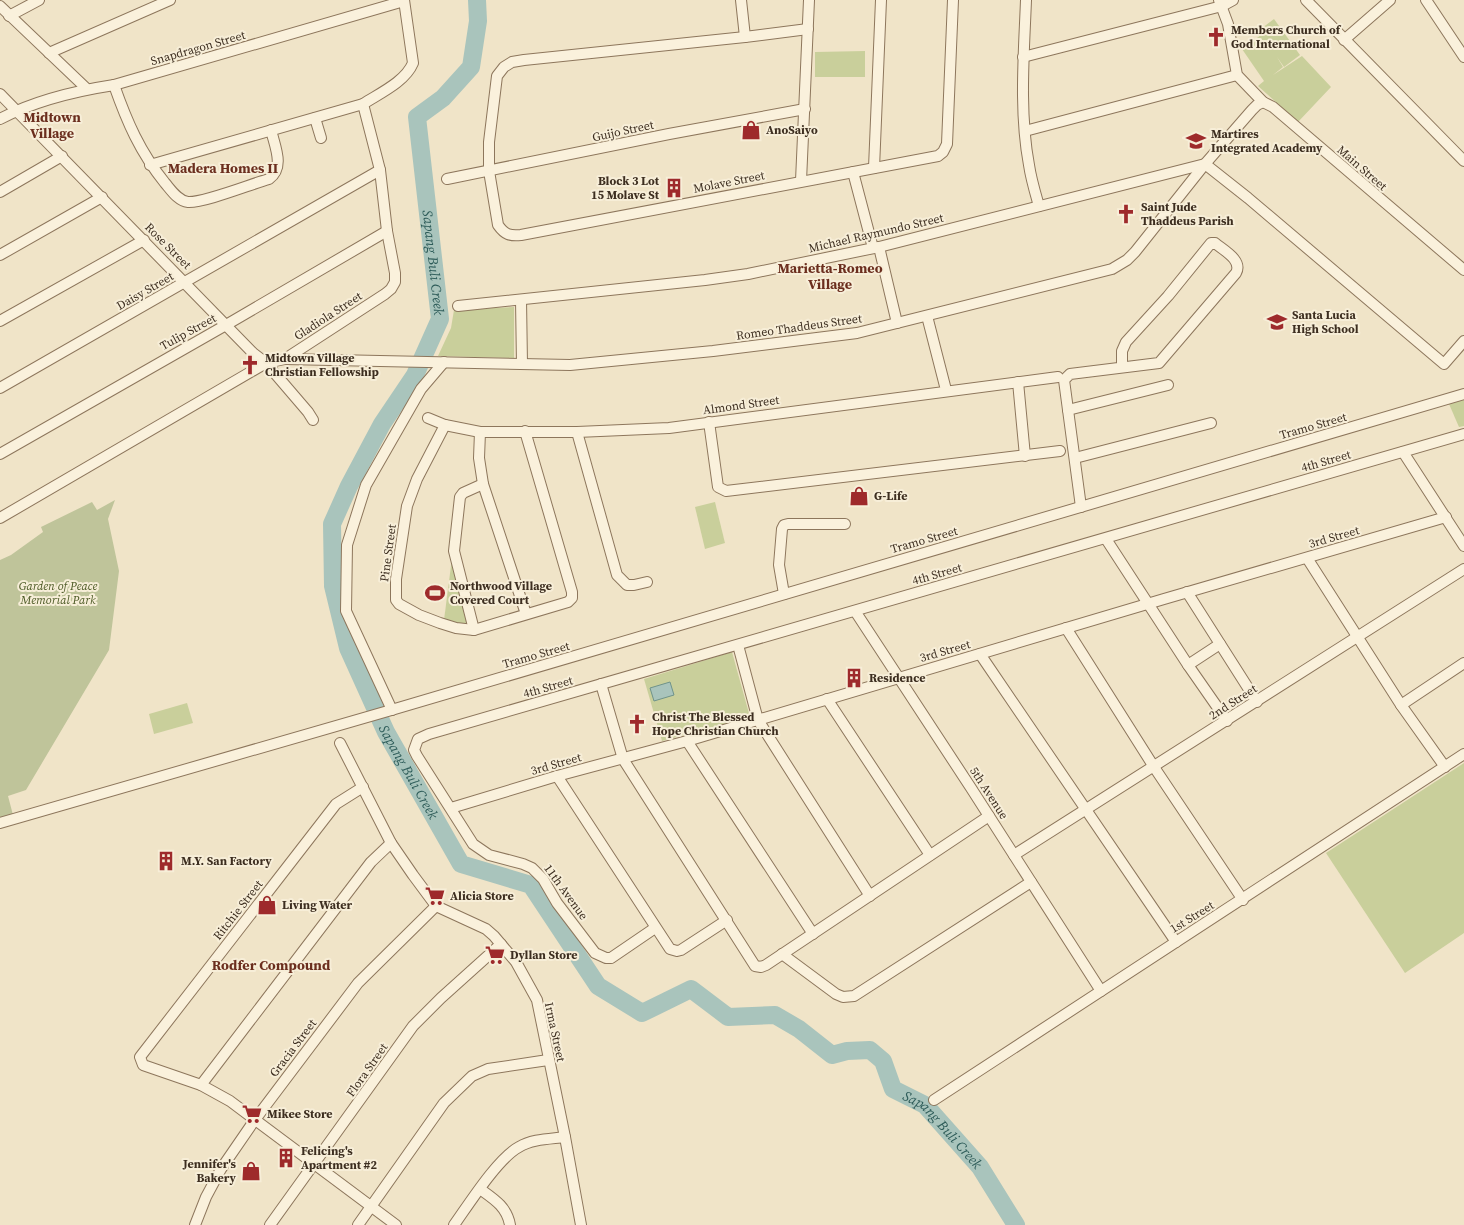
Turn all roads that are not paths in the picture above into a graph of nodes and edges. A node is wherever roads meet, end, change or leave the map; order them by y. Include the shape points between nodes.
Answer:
1 (39, 0) edge
2 (170, 0) edge
3 (404, 0) edge
4 (741, 0) edge
5 (810, 0) edge
6 (881, 0) edge
7 (953, 0) edge
8 (1026, 0) edge
9 (1233, 0) edge
10 (1306, 0) edge
11 (1390, 0) edge
12 (1426, 0) edge
13 (1221, 3) edge
14 (0, 6) edge
15 (9, 16) junction
16 (808, 29) junction
17 (745, 37) junction
18 (1344, 40) junction
19 (49, 53) junction
20 (1023, 57) junction
21 (1464, 57) edge
22 (1237, 75) junction
23 (114, 85) junction
24 (87, 89) junction
25 (0, 94) edge
26 (1263, 102) junction
27 (363, 104) junction
28 (804, 109) junction
29 (17, 110) junction
30 (315, 118) junction
31 (0, 119) edge
32 (271, 130) junction
33 (1025, 131) junction
34 (321, 138) dead end
35 (62, 156) junction
36 (1464, 161) edge
37 (1205, 164) junction
38 (150, 165) junction
39 (874, 168) junction
40 (380, 170) junction
41 (489, 171) junction
42 (853, 172) junction
43 (447, 180) dead end
44 (801, 181) junction
45 (0, 192) edge
46 (102, 197) junction
47 (1039, 206) junction
48 (387, 231) junction
49 (144, 240) junction
50 (876, 248) junction
51 (0, 255) edge
52 (1464, 270) edge
53 (186, 282) junction
54 (521, 300) junction
55 (458, 306) dead end
56 (927, 316) junction
57 (0, 321) edge
58 (897, 323) junction
59 (226, 325) junction
60 (1464, 341) edge
61 (285, 359) junction
62 (439, 362) junction
63 (266, 363) junction
64 (522, 364) junction
65 (1122, 367) junction
66 (1058, 377) dead end
67 (1018, 382) junction
68 (1168, 385) dead end
69 (0, 388) edge
70 (946, 390) junction
71 (1464, 394) edge
72 (1068, 410) junction
73 (428, 418) dead end
74 (313, 420) dead end
75 (709, 422) junction
76 (1211, 423) dead end
77 (445, 425) junction
78 (525, 431) junction
79 (480, 432) junction
80 (577, 432) junction
81 (1464, 434) edge
82 (1060, 451) dead end
83 (1404, 452) junction
84 (0, 454) edge
85 (1025, 456) junction
86 (1075, 458) junction
87 (483, 484) junction
88 (1081, 507) junction
89 (1446, 517) junction
90 (0, 518) edge
91 (845, 524) dead end
92 (1106, 539) junction
93 (1464, 546) edge
94 (1306, 558) junction
95 (1464, 569) edge
96 (647, 582) dead end
97 (1186, 592) junction
98 (784, 594) junction
99 (1148, 604) junction
100 (854, 611) junction
101 (526, 614) junction
102 (1066, 628) junction
103 (474, 630) junction
104 (1358, 637) junction
105 (1220, 644) junction
106 (738, 645) junction
107 (980, 654) junction
108 (1464, 663) edge
109 (1188, 665) junction
110 (899, 677) junction
111 (601, 684) junction
112 (827, 699) junction
113 (1256, 702) junction
114 (1401, 705) junction
115 (388, 711) junction
116 (758, 720) junction
117 (1227, 720) junction
118 (418, 739) joint
119 (687, 740) junction
120 (340, 743) dead end
121 (1464, 754) edge
122 (623, 759) junction
123 (1154, 767) junction
124 (1445, 767) junction
125 (556, 776) junction
126 (363, 787) junction
127 (451, 808) junction
128 (1086, 811) junction
129 (989, 816) junction
130 (0, 823) edge
131 (391, 843) junction
132 (930, 855) junction
133 (1014, 856) junction
134 (1031, 882) junction
135 (870, 896) junction
136 (1243, 900) junction
137 (436, 906) junction
138 (727, 920) junction
139 (655, 928) junction
140 (813, 934) junction
141 (1176, 942) junction
142 (501, 944) junction
143 (782, 954) junction
144 (1101, 991) junction
145 (548, 1060) junction
146 (201, 1085) junction
147 (934, 1100) dead end
148 (254, 1121) junction
149 (565, 1137) junction
150 (315, 1164) junction
151 (480, 1189) junction
152 (371, 1208) junction
153 (195, 1225) edge
154 (270, 1225) edge
155 (358, 1225) edge
156 (396, 1225) edge
157 (454, 1225) edge
158 (510, 1225) edge
159 (581, 1225) edge

1 - 15 street
2 - 19 street
3 - 23 street, Snapdragon Street
3 - 27 street via 413,63 407,73 390,87
4 - 17 street
5 - 16 street
6 - 39 street
7 - 39 street, Molave Street via 943,152 938,156
8 - 20 street
9 - 13 street
10 - 18 street
11 - 18 street
12 - 21 street
13 - 20 street
13 - 22 street
14 - 15 street
15 - 19 street
16 - 17 street
16 - 28 street
17 - 41 street via 512,62 497,76
18 - 36 street
19 - 24 street
20 - 33 street
22 - 26 street, Main Street
22 - 33 street
23 - 24 street, Snapdragon Street
23 - 38 street via 134,137
24 - 29 street, Snapdragon Street
25 - 29 street, Rose Street
26 - 37 street, Romeo Thaddeus Street via 1257,104
26 - 52 street, Main Street via 1273,107
27 - 30 street
27 - 40 street, Gladiola Street
28 - 41 street, Guijo Street
28 - 44 street
29 - 31 street, Snapdragon Street
29 - 35 street, Rose Street
30 - 32 street
30 - 34 street
32 - 38 street
32 - 38 street via 279,163 274,175 198,201 183,201
33 - 47 street
35 - 45 street
35 - 46 street, Rose Street
37 - 47 street, Michael Raymundo Street
37 - 56 street, Romeo Thaddeus Street via 1135,252 1120,265
37 - 60 street via 1444,364
39 - 42 street, Molave Street
40 - 48 street, Gladiola Street
40 - 53 street, Daisy Street
41 - 43 street, Guijo Street
41 - 44 street, Molave Street via 498,226 510,236
42 - 44 street, Molave Street
42 - 50 street
46 - 49 street, Rose Street
46 - 51 street
47 - 50 street, Michael Raymundo Street
48 - 59 street, Tulip Street
48 - 61 street, Gladiola Street via 395,273 391,289
49 - 53 street, Rose Street
49 - 57 street
50 - 54 street, Michael Raymundo Street via 748,274
50 - 58 street
53 - 59 street, Rose Street
53 - 69 street, Daisy Street
54 - 55 street, Michael Raymundo Street
54 - 64 street
56 - 58 street, Romeo Thaddeus Street
56 - 70 street
58 - 64 street, Romeo Thaddeus Street via 858,333 713,351 570,365
59 - 63 street, Rose Street
59 - 84 street, Tulip Street
61 - 62 street, Romeo Thaddeus Street
61 - 63 street, Gladiola Street
62 - 64 street, Romeo Thaddeus Street
62 - 115 street via 366,484 347,545 346,611
63 - 74 street, Rose Street
63 - 90 street, Gladiola Street
65 - 65 street via 1159,363 1236,273 1237,262 1213,242 1126,342
65 - 72 street via 1070,374 1064,380
66 - 67 street, Almond Street
67 - 70 street, Almond Street
67 - 85 street
68 - 72 street
70 - 75 street, Almond Street
71 - 88 street, Tramo Street
72 - 86 street
73 - 77 street, Almond Street
75 - 80 street, Almond Street via 669,428
75 - 85 street via 718,487 726,491
76 - 86 street
77 - 79 street, Almond Street
77 - 103 street, Pine Street via 417,479 408,506 396,579 396,600 419,616 456,628
78 - 79 street, Almond Street
78 - 80 street, Almond Street
78 - 101 street, Pine Street via 572,592 568,602
79 - 87 street
80 - 96 street via 617,575 627,585
81 - 83 street, 4th Street
82 - 85 street
83 - 89 street
83 - 92 street, 4th Street
86 - 88 street
87 - 101 street
87 - 103 street via 460,497 454,551
88 - 98 street, Tramo Street
89 - 93 street
89 - 94 street, 3rd Street
91 - 98 street via 784,525 779,566
92 - 99 street
92 - 100 street, 4th Street
94 - 97 street, 3rd Street
94 - 104 street
95 - 104 street, 2nd Street
97 - 99 street, 3rd Street
97 - 105 street
98 - 115 street, Tramo Street
99 - 102 street, 3rd Street
99 - 109 street
100 - 106 street, 4th Street
100 - 110 street, 5th Avenue
101 - 103 street, Pine Street
102 - 107 street, 3rd Street
102 - 123 street
104 - 113 street, 2nd Street
104 - 114 street
105 - 109 street
105 - 113 street
106 - 111 street, 4th Street
106 - 116 street
107 - 110 street, 3rd Street
107 - 128 street
108 - 114 street
109 - 117 street
110 - 112 street, 3rd Street
110 - 129 street, 5th Avenue
111 - 118 street, 4th Street
111 - 122 street
112 - 116 street, 3rd Street
112 - 132 street
113 - 117 street, 2nd Street
114 - 124 street
115 - 130 street, Tramo Street
116 - 119 street, 3rd Street
116 - 135 street
117 - 123 street, 2nd Street
118 - 127 street, 11th Avenue via 414,750 416,756
119 - 122 street, 3rd Street
119 - 140 street
120 - 126 street, Irma Street
121 - 124 street, 1st Street
122 - 125 street, 3rd Street
122 - 138 street
123 - 128 street, 2nd Street
123 - 136 street
124 - 136 street, 1st Street
125 - 127 street, 3rd Street
125 - 139 street
126 - 131 street, Irma Street
126 - 146 street, Ritchie Street via 336,804 140,1057 143,1065
127 - 139 street, 11th Avenue via 473,844 489,855 532,868 600,956 611,958
128 - 133 street, 2nd Street
128 - 141 street
129 - 132 street
129 - 133 street, 5th Avenue
131 - 137 street, Irma Street
131 - 146 street via 371,862
132 - 135 street
133 - 134 street, 5th Avenue
134 - 143 street via 854,996 836,994
134 - 144 street, 5th Avenue
135 - 140 street
136 - 141 street, 1st Street
137 - 142 street, Irma Street via 486,929
137 - 148 street, Gracia Street via 358,983
138 - 139 street via 677,951 670,948
138 - 143 street via 756,966 761,967
140 - 143 street
141 - 144 street, 1st Street
142 - 145 street, Irma Street via 516,962 536,1000
142 - 150 street, Flora Street via 414,1026
144 - 147 street, 1st Street
145 - 149 street, Irma Street
145 - 152 street via 488,1069 472,1076 444,1102
146 - 148 street via 230,1101
148 - 150 street
148 - 153 street, Gracia Street via 221,1169
149 - 151 street via 530,1142 519,1147 498,1164
149 - 159 street, Irma Street
150 - 152 street
150 - 154 street, Flora Street
151 - 157 street
151 - 158 street via 504,1209
152 - 155 street
152 - 156 street

